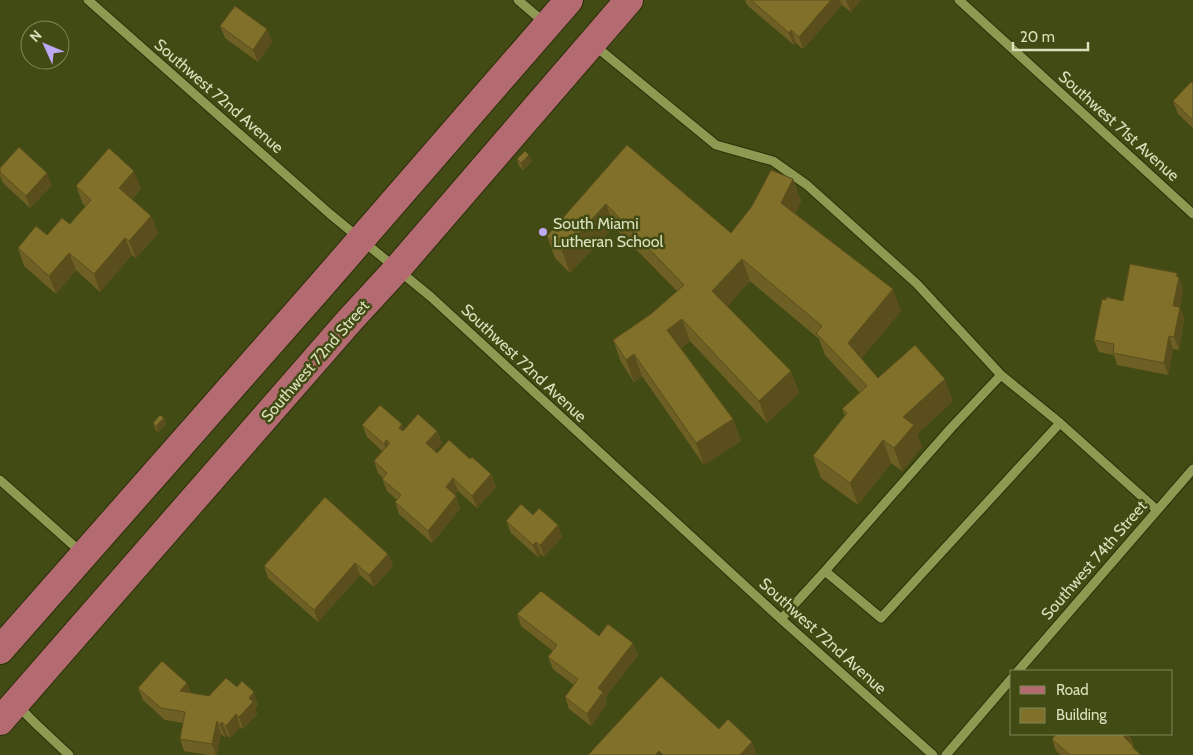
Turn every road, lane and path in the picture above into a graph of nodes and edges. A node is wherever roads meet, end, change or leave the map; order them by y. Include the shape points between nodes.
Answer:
1 (88, 0) edge
2 (518, 0) edge
3 (569, 0) edge
4 (630, 0) edge
5 (959, 0) edge
6 (547, 25) junction
7 (592, 44) junction
8 (1193, 214) edge
9 (361, 239) junction
10 (397, 269) junction
11 (1001, 375) junction
12 (1060, 423) junction
13 (1193, 469) edge
14 (0, 480) edge
15 (1158, 510) junction
16 (85, 555) junction
17 (825, 571) junction
18 (780, 618) junction
19 (0, 650) edge
20 (1019, 670) edge
21 (1010, 680) edge
22 (8, 713) edge
23 (70, 755) edge
24 (933, 755) edge
25 (946, 755) edge

1 - 9 street, Southwest 72nd Avenue
2 - 6 street
3 - 6 main road
4 - 7 main road, Southwest 72nd Street
5 - 8 street, Southwest 71st Avenue
6 - 9 main road
7 - 10 main road, Southwest 72nd Street
7 - 11 street via 716,146 773,161 807,185 917,284
9 - 10 street, Southwest 72nd Avenue
9 - 16 main road
10 - 18 street, Southwest 72nd Avenue
10 - 22 main road, Southwest 72nd Street
11 - 12 street
11 - 17 street
12 - 15 street
12 - 17 street via 881,618
13 - 15 street, Southwest 74th Street
14 - 16 street
15 - 20 street, Southwest 74th Street
16 - 19 main road
17 - 18 street
18 - 24 street, Southwest 72nd Avenue
21 - 25 street
22 - 23 street via 36,724

